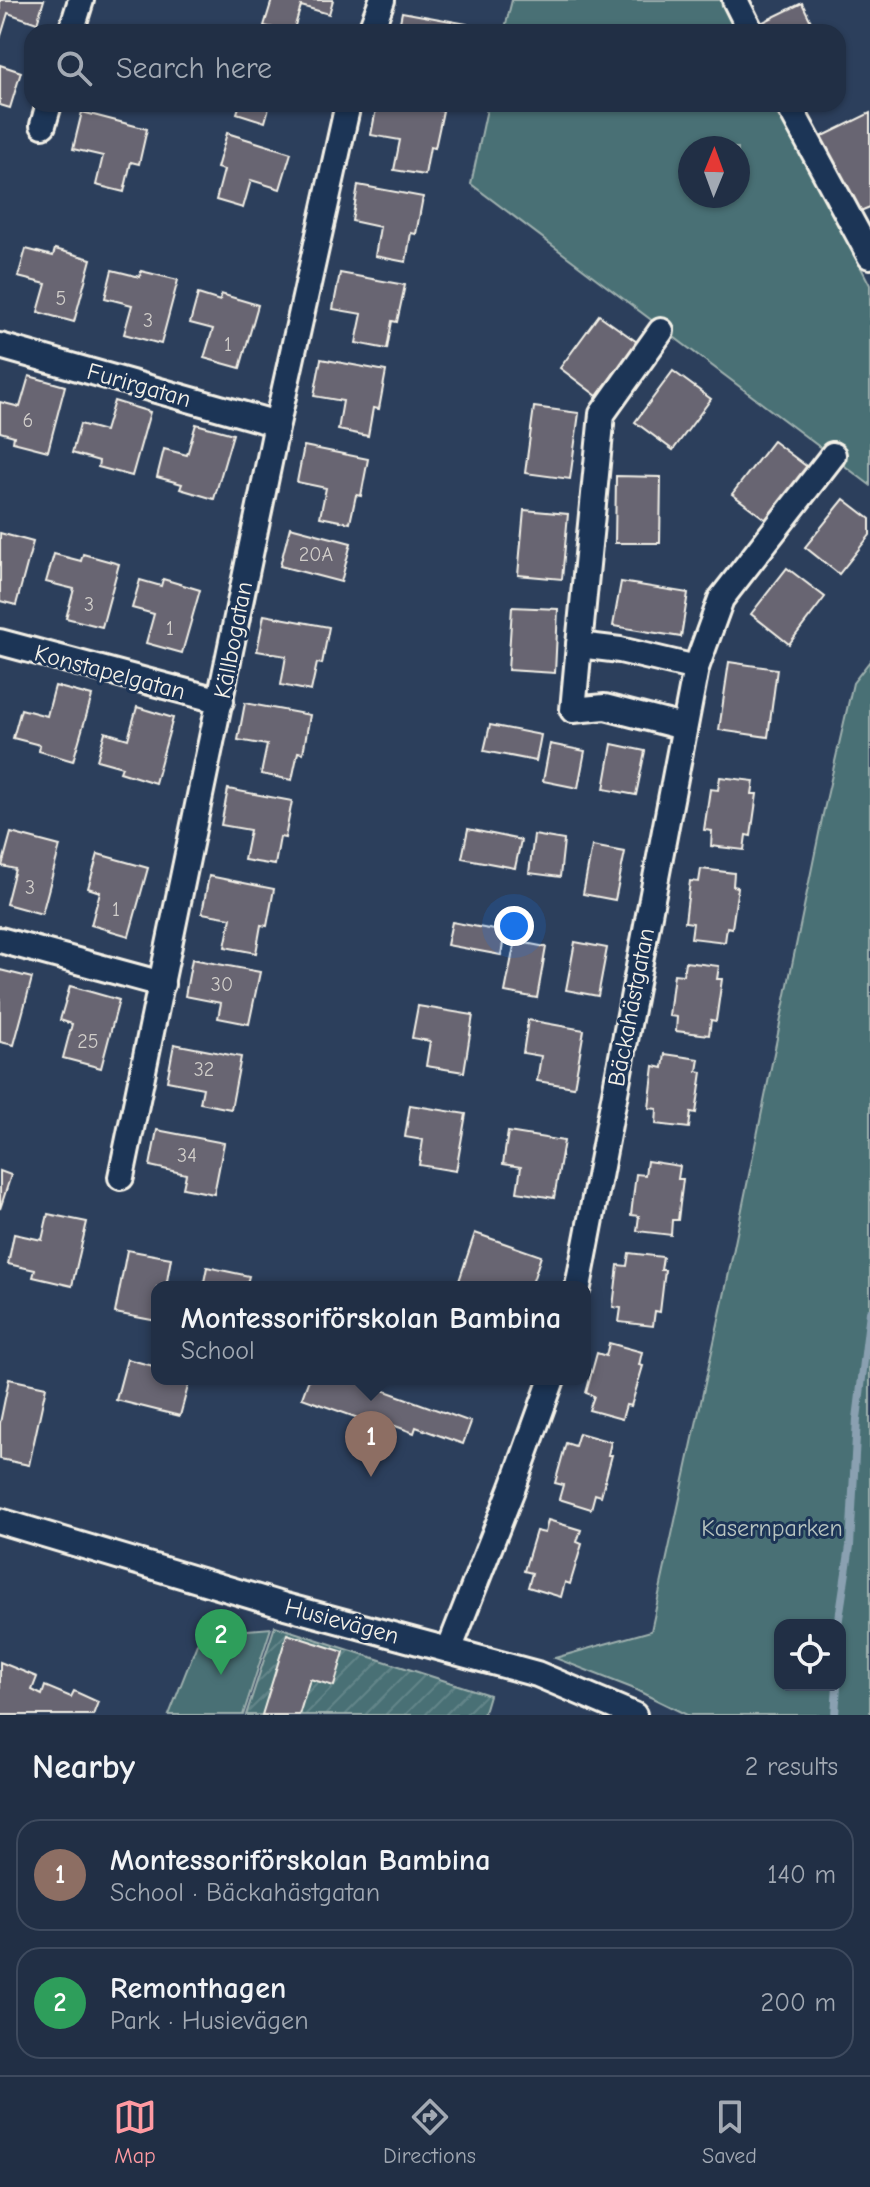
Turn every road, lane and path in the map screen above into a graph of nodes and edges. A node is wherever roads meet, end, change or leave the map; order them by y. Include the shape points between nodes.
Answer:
1 (81, 0) edge
2 (382, 0) edge
3 (735, 0) edge
4 (74, 24) edge
5 (373, 24) edge
6 (747, 24) edge
7 (346, 112) edge
8 (792, 112) edge
9 (870, 256) edge
10 (661, 331) dead end
11 (0, 346) edge
12 (277, 424) junction
13 (833, 455) dead end
14 (0, 642) edge
15 (579, 645) junction
16 (696, 668) junction
17 (221, 701) junction
18 (683, 727) junction
19 (0, 940) edge
20 (162, 984) junction
21 (121, 1177) dead end
22 (579, 1281) edge
23 (550, 1385) edge
24 (0, 1521) edge
25 (449, 1650) junction
26 (634, 1715) edge

1 - 4 street
2 - 5 street
3 - 6 street
7 - 12 street, Källbogatan
8 - 9 street
10 - 15 street via 602,414
11 - 12 street, Furirgatan
12 - 17 street, Källbogatan
13 - 16 street, Bäckahästgatan via 721,599
14 - 17 street, Konstapelgatan
15 - 16 street
15 - 18 street via 573,710 605,707
16 - 18 street, Bäckahästgatan
17 - 20 street, Källbogatan
18 - 22 street, Bäckahästgatan
19 - 20 street
20 - 21 street, Källbogatan
23 - 25 street
24 - 25 street, Husievägen
25 - 26 street, Husievägen via 537,1674

